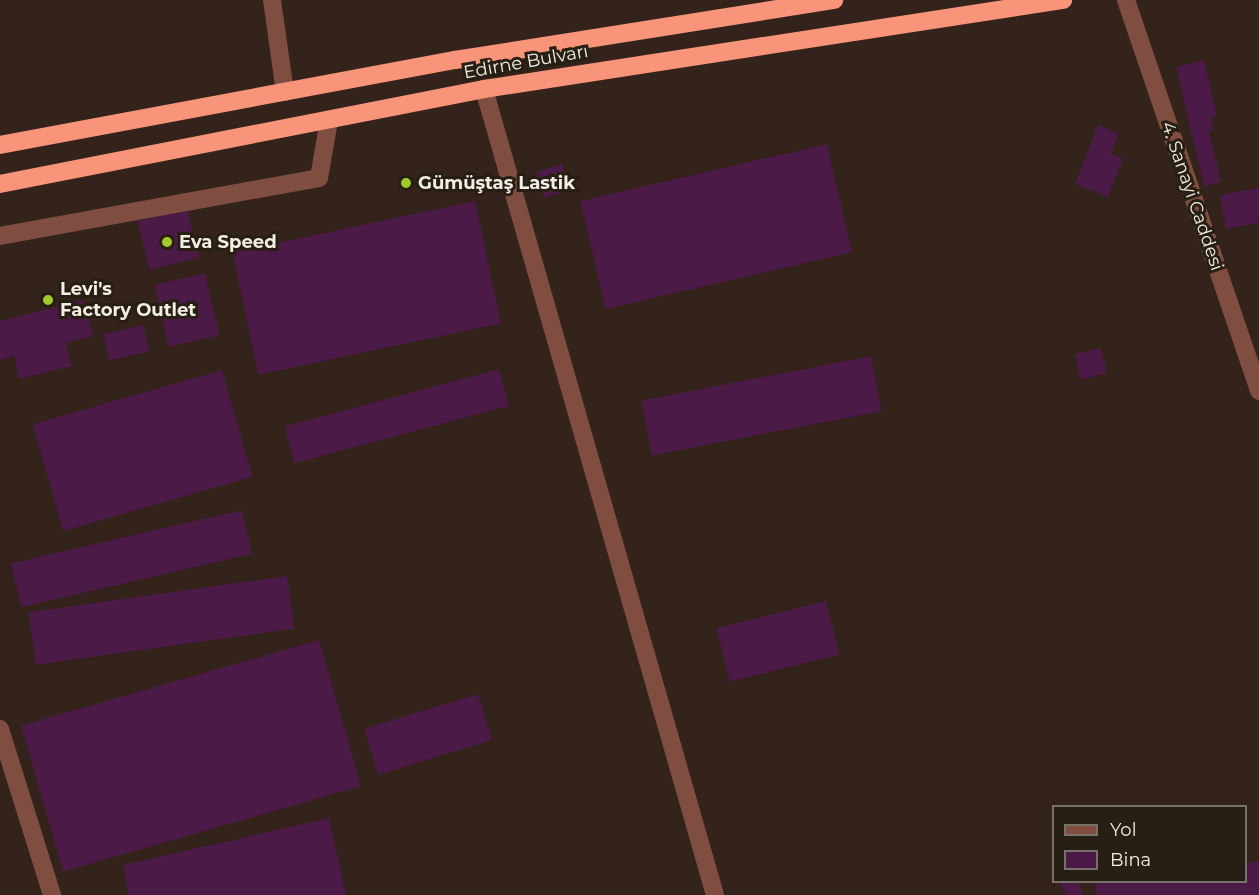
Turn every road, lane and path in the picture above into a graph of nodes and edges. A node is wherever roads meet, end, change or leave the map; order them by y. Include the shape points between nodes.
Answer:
1 (272, 0) edge
2 (830, 0) edge
3 (1063, 0) edge
4 (1126, 0) edge
5 (484, 89) junction
6 (285, 92) junction
7 (329, 120) junction
8 (0, 145) edge
9 (0, 184) edge
10 (0, 236) edge
11 (1259, 391) edge
12 (0, 729) edge
13 (51, 895) edge
14 (715, 895) edge

1 - 6 street
2 - 6 highway, Edirne Bulvarı via 455,60
3 - 5 highway, Edirne Bulvarı
4 - 11 street, 4. Sanayi Caddesi
5 - 7 highway, Edirne Bulvarı
5 - 14 street
6 - 8 highway, Edirne Bulvarı
7 - 9 highway, Edirne Bulvarı
7 - 10 street via 318,178
12 - 13 street

